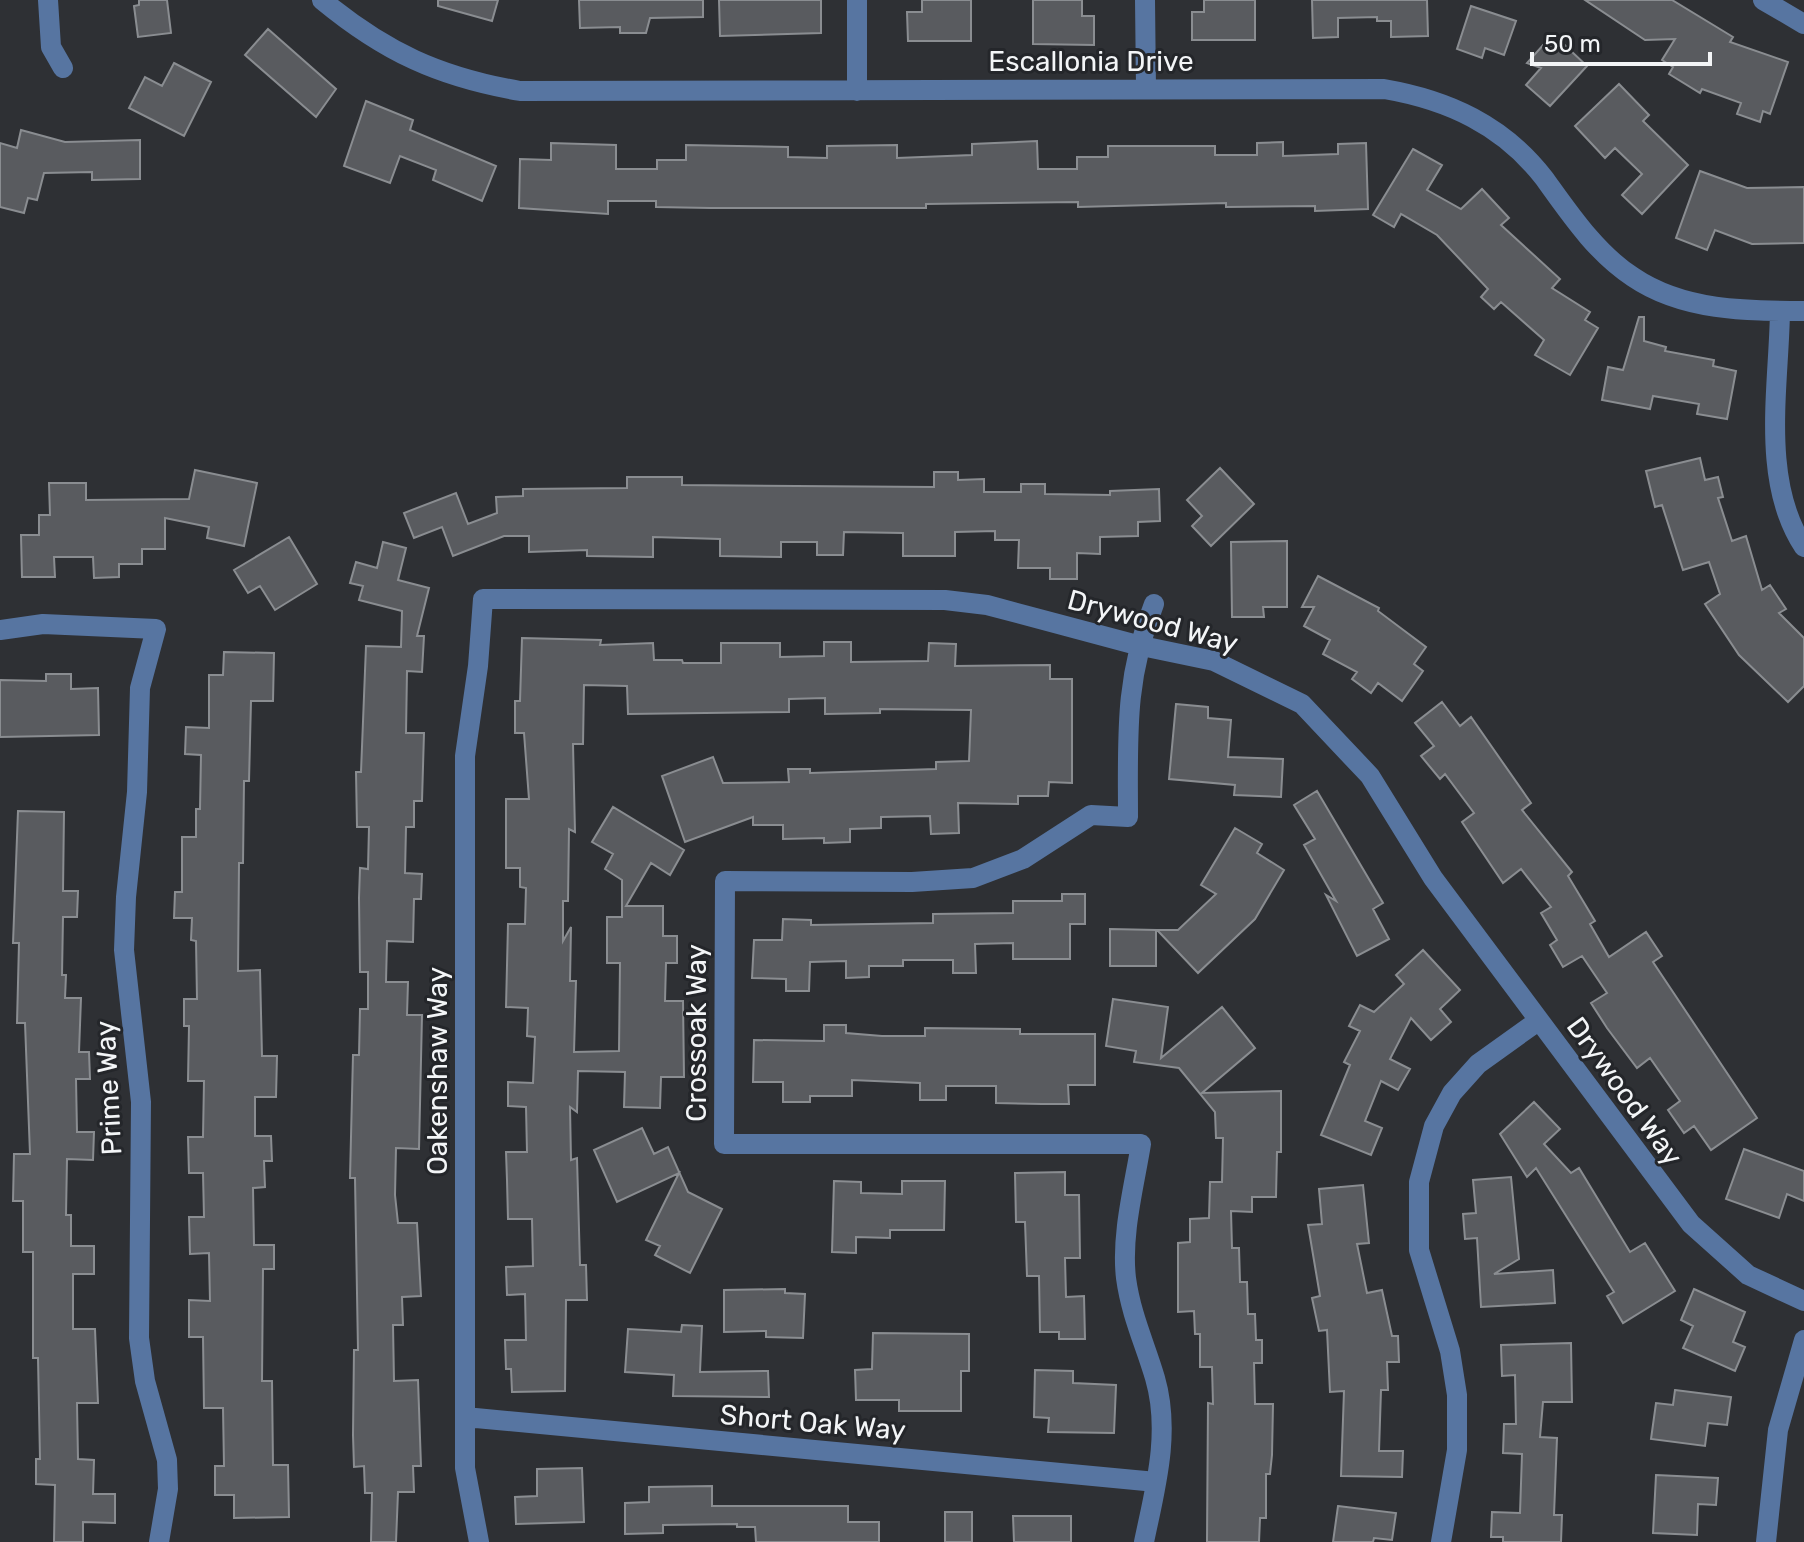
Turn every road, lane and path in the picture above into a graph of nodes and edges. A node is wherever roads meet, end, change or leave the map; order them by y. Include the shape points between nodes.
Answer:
1 (48, 0) edge
2 (322, 0) edge
3 (857, 0) edge
4 (1145, 0) edge
5 (1763, 0) edge
6 (1804, 24) edge
7 (63, 68) dead end
8 (1146, 88) junction
9 (857, 91) junction
10 (1780, 311) junction
11 (1804, 311) edge
12 (1804, 547) edge
13 (483, 599) joint
14 (1154, 604) dead end
15 (0, 630) edge
16 (1137, 645) junction
17 (1538, 1021) junction
18 (1804, 1301) edge
19 (1804, 1340) edge
20 (465, 1417) junction
21 (1156, 1482) junction
22 (159, 1542) edge
23 (479, 1542) edge
24 (1144, 1542) edge
25 (1441, 1542) edge
26 (1766, 1542) edge

1 - 7 street via 51,47
2 - 9 street, Escallonia Drive via 398,54 469,82 520,91
3 - 9 street
4 - 8 street
5 - 6 street
8 - 9 street, Escallonia Drive
8 - 10 street, Escallonia Drive via 1384,89 1424,96 1489,126 1517,147 1586,234 1634,278 1695,303
10 - 11 street, Escallonia Drive
10 - 12 street via 1778,478 1786,513
13 - 16 street, Drywood Way via 945,600 987,605
13 - 20 street, Oakenshaw Way via 465,756
14 - 16 street, Crossoak Way
15 - 22 street, Prime Way via 43,624 156,629 140,688 124,950 141,1102 139,1338 167,1460
16 - 17 street, Drywood Way via 1214,661 1312,712 1370,776 1433,878
16 - 21 street, Crossoak Way via 1128,702 1128,817 1091,815 1023,859 973,878 725,881 724,1144 1141,1144 1126,1275 1134,1325 1156,1380 1162,1421
17 - 18 street, Drywood Way via 1691,1224 1748,1275
17 - 25 street via 1478,1064 1452,1093 1434,1126 1419,1182 1419,1250 1442,1318 1457,1395 1457,1450
19 - 26 street via 1778,1430
20 - 21 street, Short Oak Way
20 - 23 street, Oakenshaw Way via 465,1468
21 - 24 street, Crossoak Way

